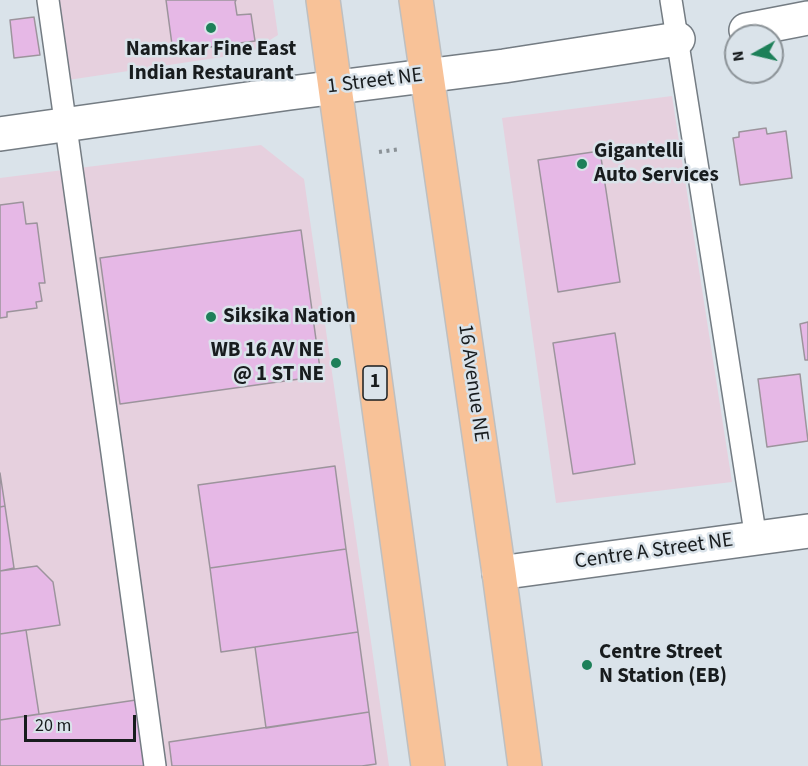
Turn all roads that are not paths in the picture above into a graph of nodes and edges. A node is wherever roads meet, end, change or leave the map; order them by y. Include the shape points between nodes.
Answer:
1 (48, 0) edge
2 (323, 0) edge
3 (416, 0) edge
4 (671, 0) edge
5 (808, 18) edge
6 (777, 24) edge
7 (678, 39) junction
8 (427, 75) junction
9 (335, 87) junction
10 (65, 124) junction
11 (0, 134) edge
12 (808, 531) edge
13 (756, 538) junction
14 (500, 573) junction
15 (154, 766) edge
16 (428, 766) edge
17 (525, 766) edge

1 - 10 lane
2 - 9 highway, 1
3 - 8 highway, 16 Avenue NE
4 - 7 lane
5 - 6 street
7 - 8 street, 1 Street NE
7 - 13 lane
8 - 9 street, 1 Street NE
8 - 14 highway, 16 Avenue NE
9 - 10 street, 1 Street NE
9 - 16 highway, 1
10 - 11 street, 1 Street NE
10 - 15 lane
12 - 13 street, Centre A Street NE
13 - 14 street, Centre A Street NE
14 - 17 highway, 16 Avenue NE

